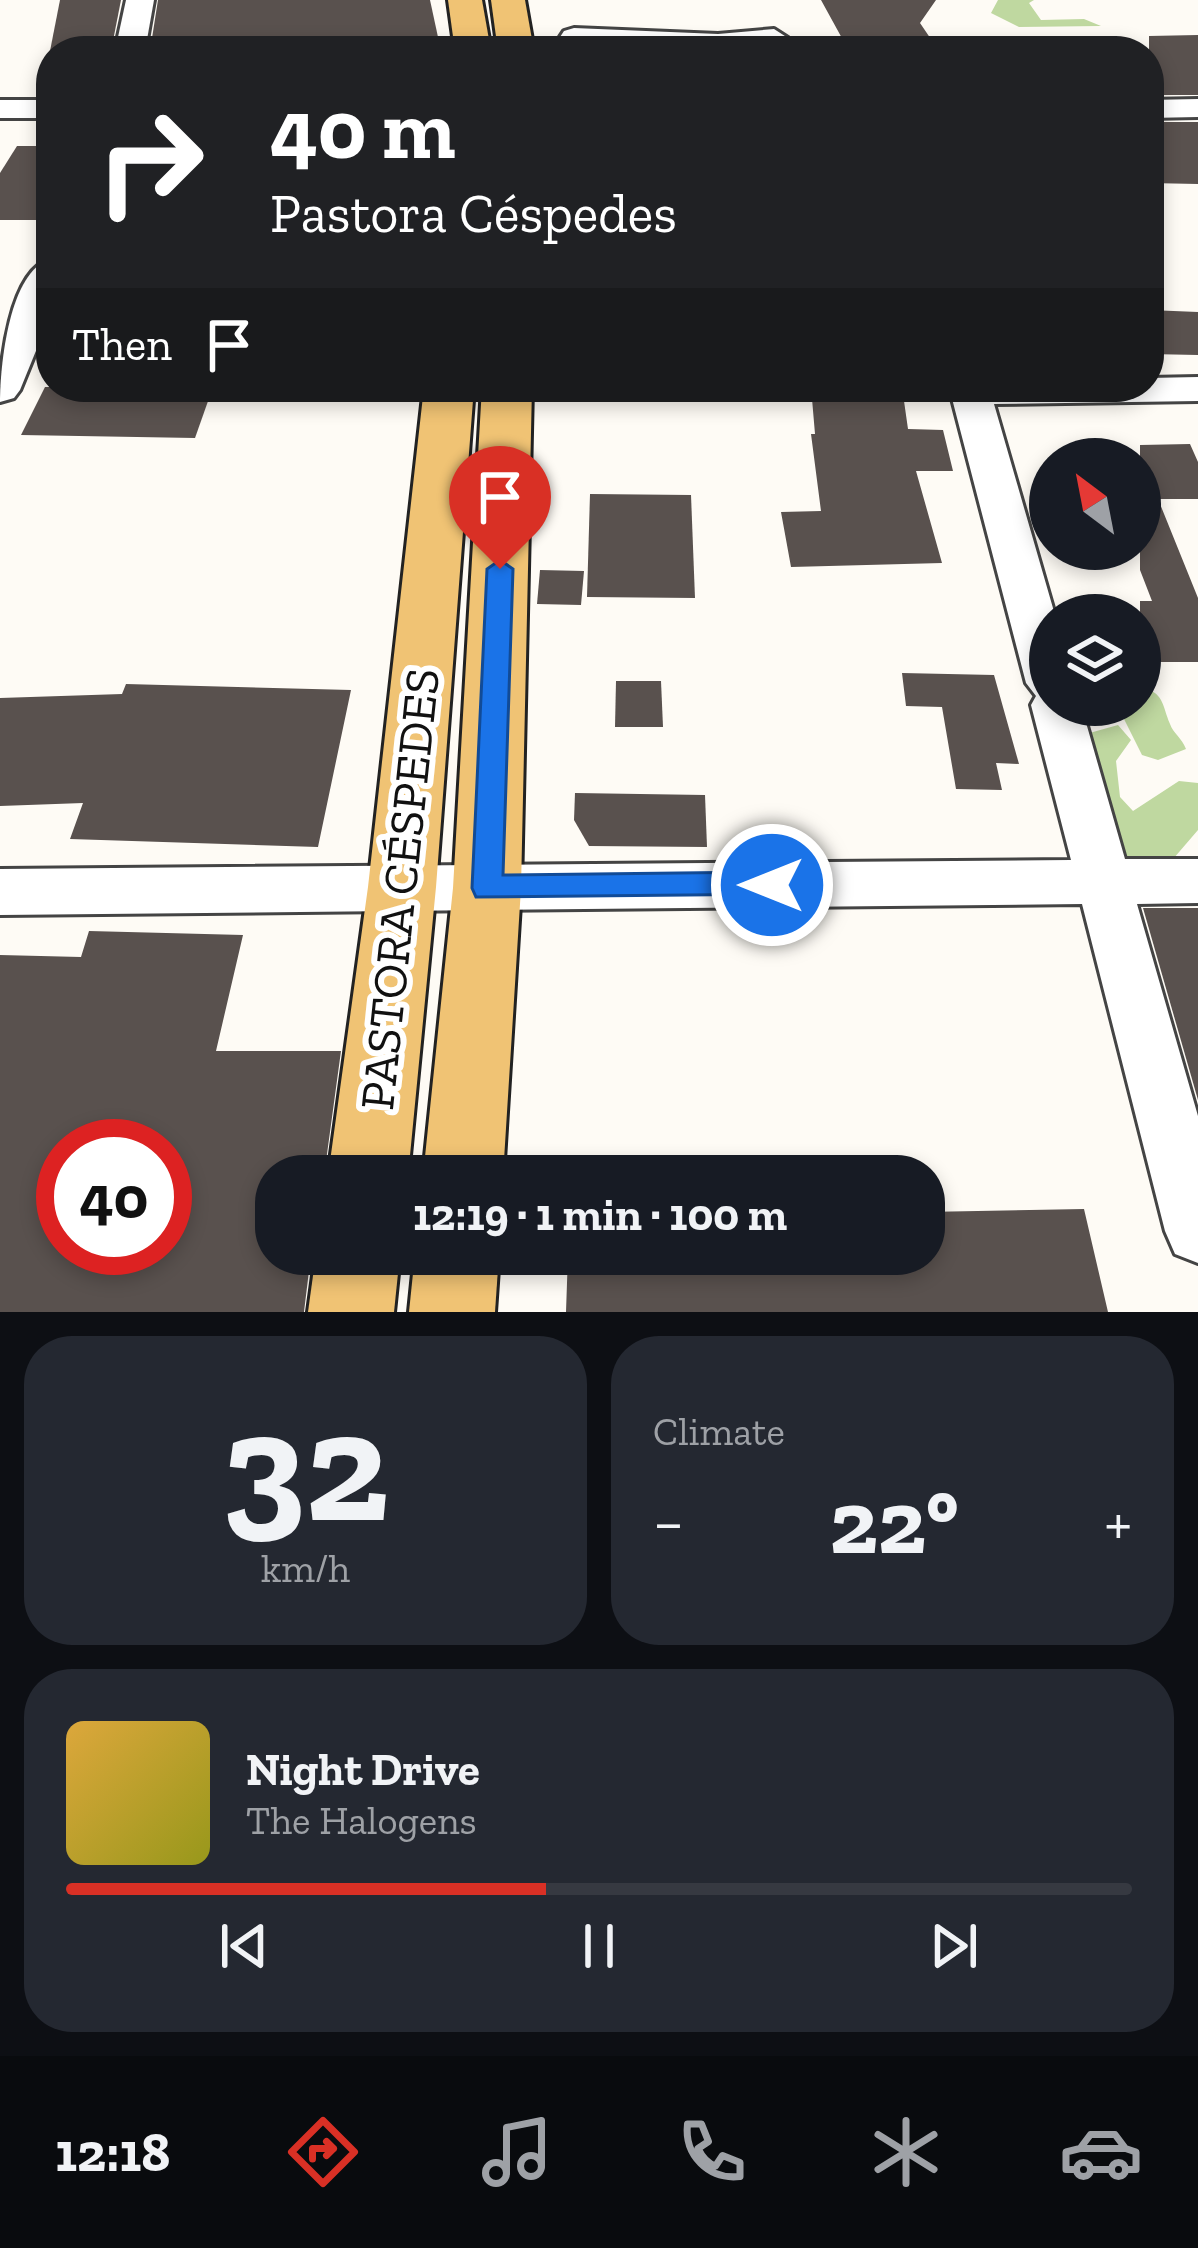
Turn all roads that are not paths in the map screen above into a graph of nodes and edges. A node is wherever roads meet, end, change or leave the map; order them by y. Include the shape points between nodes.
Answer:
1 (140, 0) edge
2 (465, 0) edge
3 (508, 0) edge
4 (133, 36) edge
5 (471, 36) edge
6 (514, 36) edge
7 (1198, 108) edge
8 (0, 109) edge
9 (1164, 109) edge
10 (36, 110) edge
11 (36, 305) edge
12 (1164, 388) edge
13 (1198, 388) edge
14 (0, 390) edge
15 (448, 402) edge
16 (506, 402) edge
17 (973, 402) edge
18 (1029, 607) edge
19 (1062, 726) edge
20 (1198, 880) edge
21 (1105, 881) junction
22 (402, 887) junction
23 (487, 888) junction
24 (0, 892) edge
25 (370, 1155) edge
26 (465, 1155) edge
27 (1198, 1231) edge
28 (355, 1275) edge
29 (455, 1275) edge
30 (351, 1312) edge
31 (452, 1312) edge

1 - 4 street
2 - 5 main road
3 - 6 main road
7 - 9 street
8 - 10 street
11 - 14 street
12 - 13 street
15 - 22 main road, PASTORA CÉSPEDES
16 - 23 main road, PASTORA CÉSPEDES
17 - 18 street
19 - 21 street
20 - 21 street
21 - 23 street
21 - 27 street
22 - 23 street
22 - 24 street
22 - 25 main road, PASTORA CÉSPEDES
23 - 26 main road, PASTORA CÉSPEDES
28 - 30 main road
29 - 31 main road

